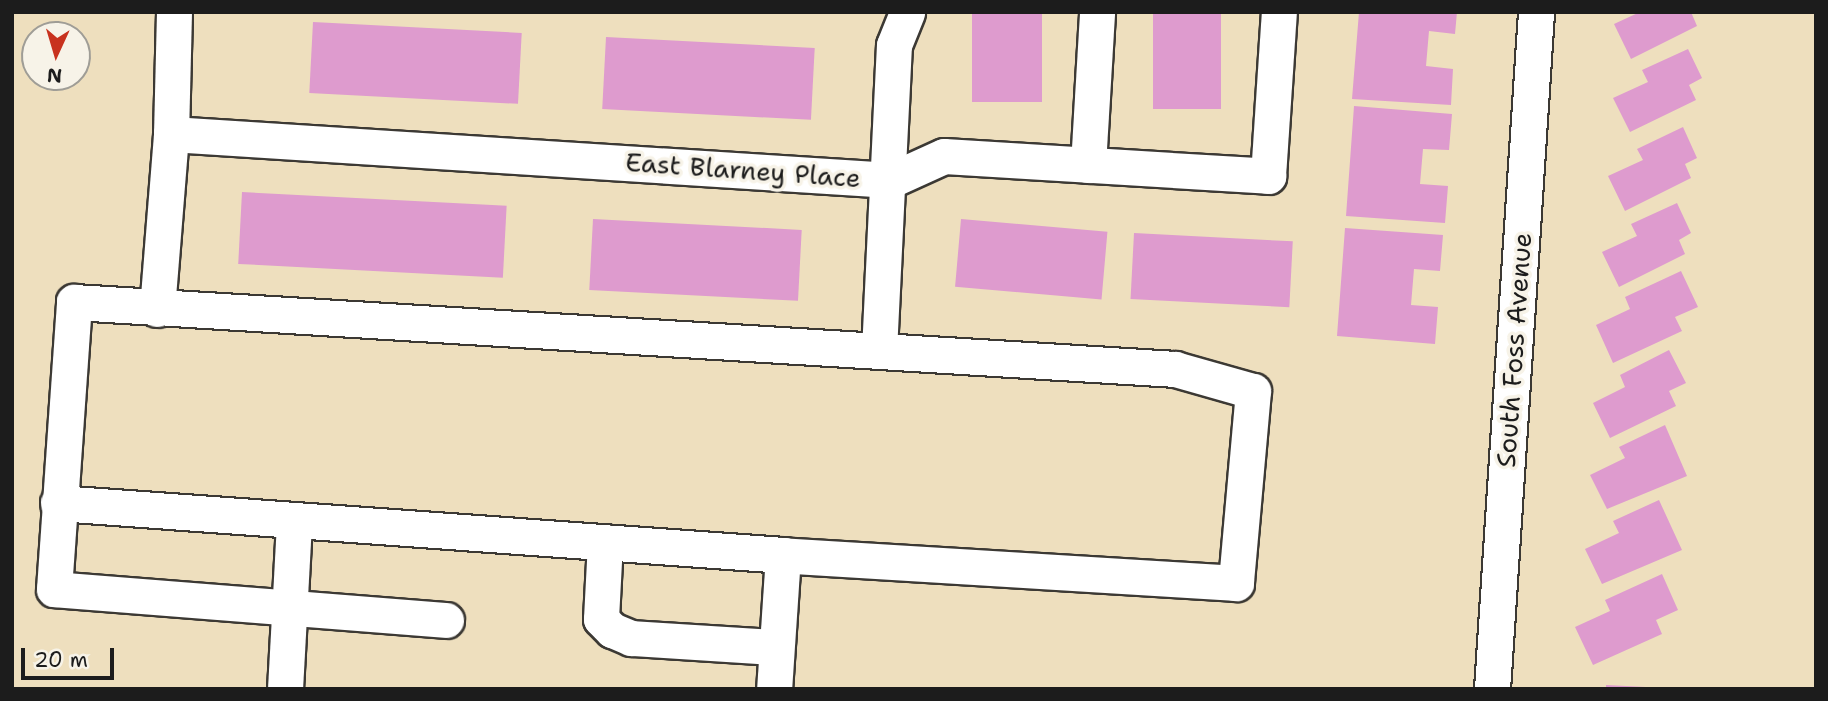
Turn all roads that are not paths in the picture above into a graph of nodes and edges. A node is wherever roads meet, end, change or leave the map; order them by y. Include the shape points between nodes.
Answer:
1 (174, 12) edge
2 (907, 12) edge
3 (1097, 12) edge
4 (1279, 12) edge
5 (1536, 12) edge
6 (171, 134) junction
7 (1088, 165) junction
8 (891, 180) junction
9 (157, 309) junction
10 (879, 351) junction
11 (58, 503) junction
12 (294, 522) junction
13 (605, 542) junction
14 (783, 555) junction
15 (290, 607) junction
16 (446, 620) dead end
17 (776, 647) junction
18 (285, 689) edge
19 (774, 689) edge
20 (1492, 689) edge

1 - 6 street
2 - 8 street via 894,45
3 - 7 street
4 - 7 street, East Blarney Place via 1268,176
5 - 20 street, South Foss Avenue
6 - 8 street, East Blarney Place
6 - 9 street
7 - 8 street, East Blarney Place via 944,156
8 - 10 street
9 - 10 street
9 - 11 street via 74,302
10 - 14 street via 1175,369 1253,391 1236,583
11 - 12 street
11 - 15 street via 54,589
12 - 13 street
12 - 15 street
13 - 14 street
13 - 17 street via 601,619 612,630 631,638
14 - 17 street
15 - 16 street
15 - 18 street
17 - 19 street

